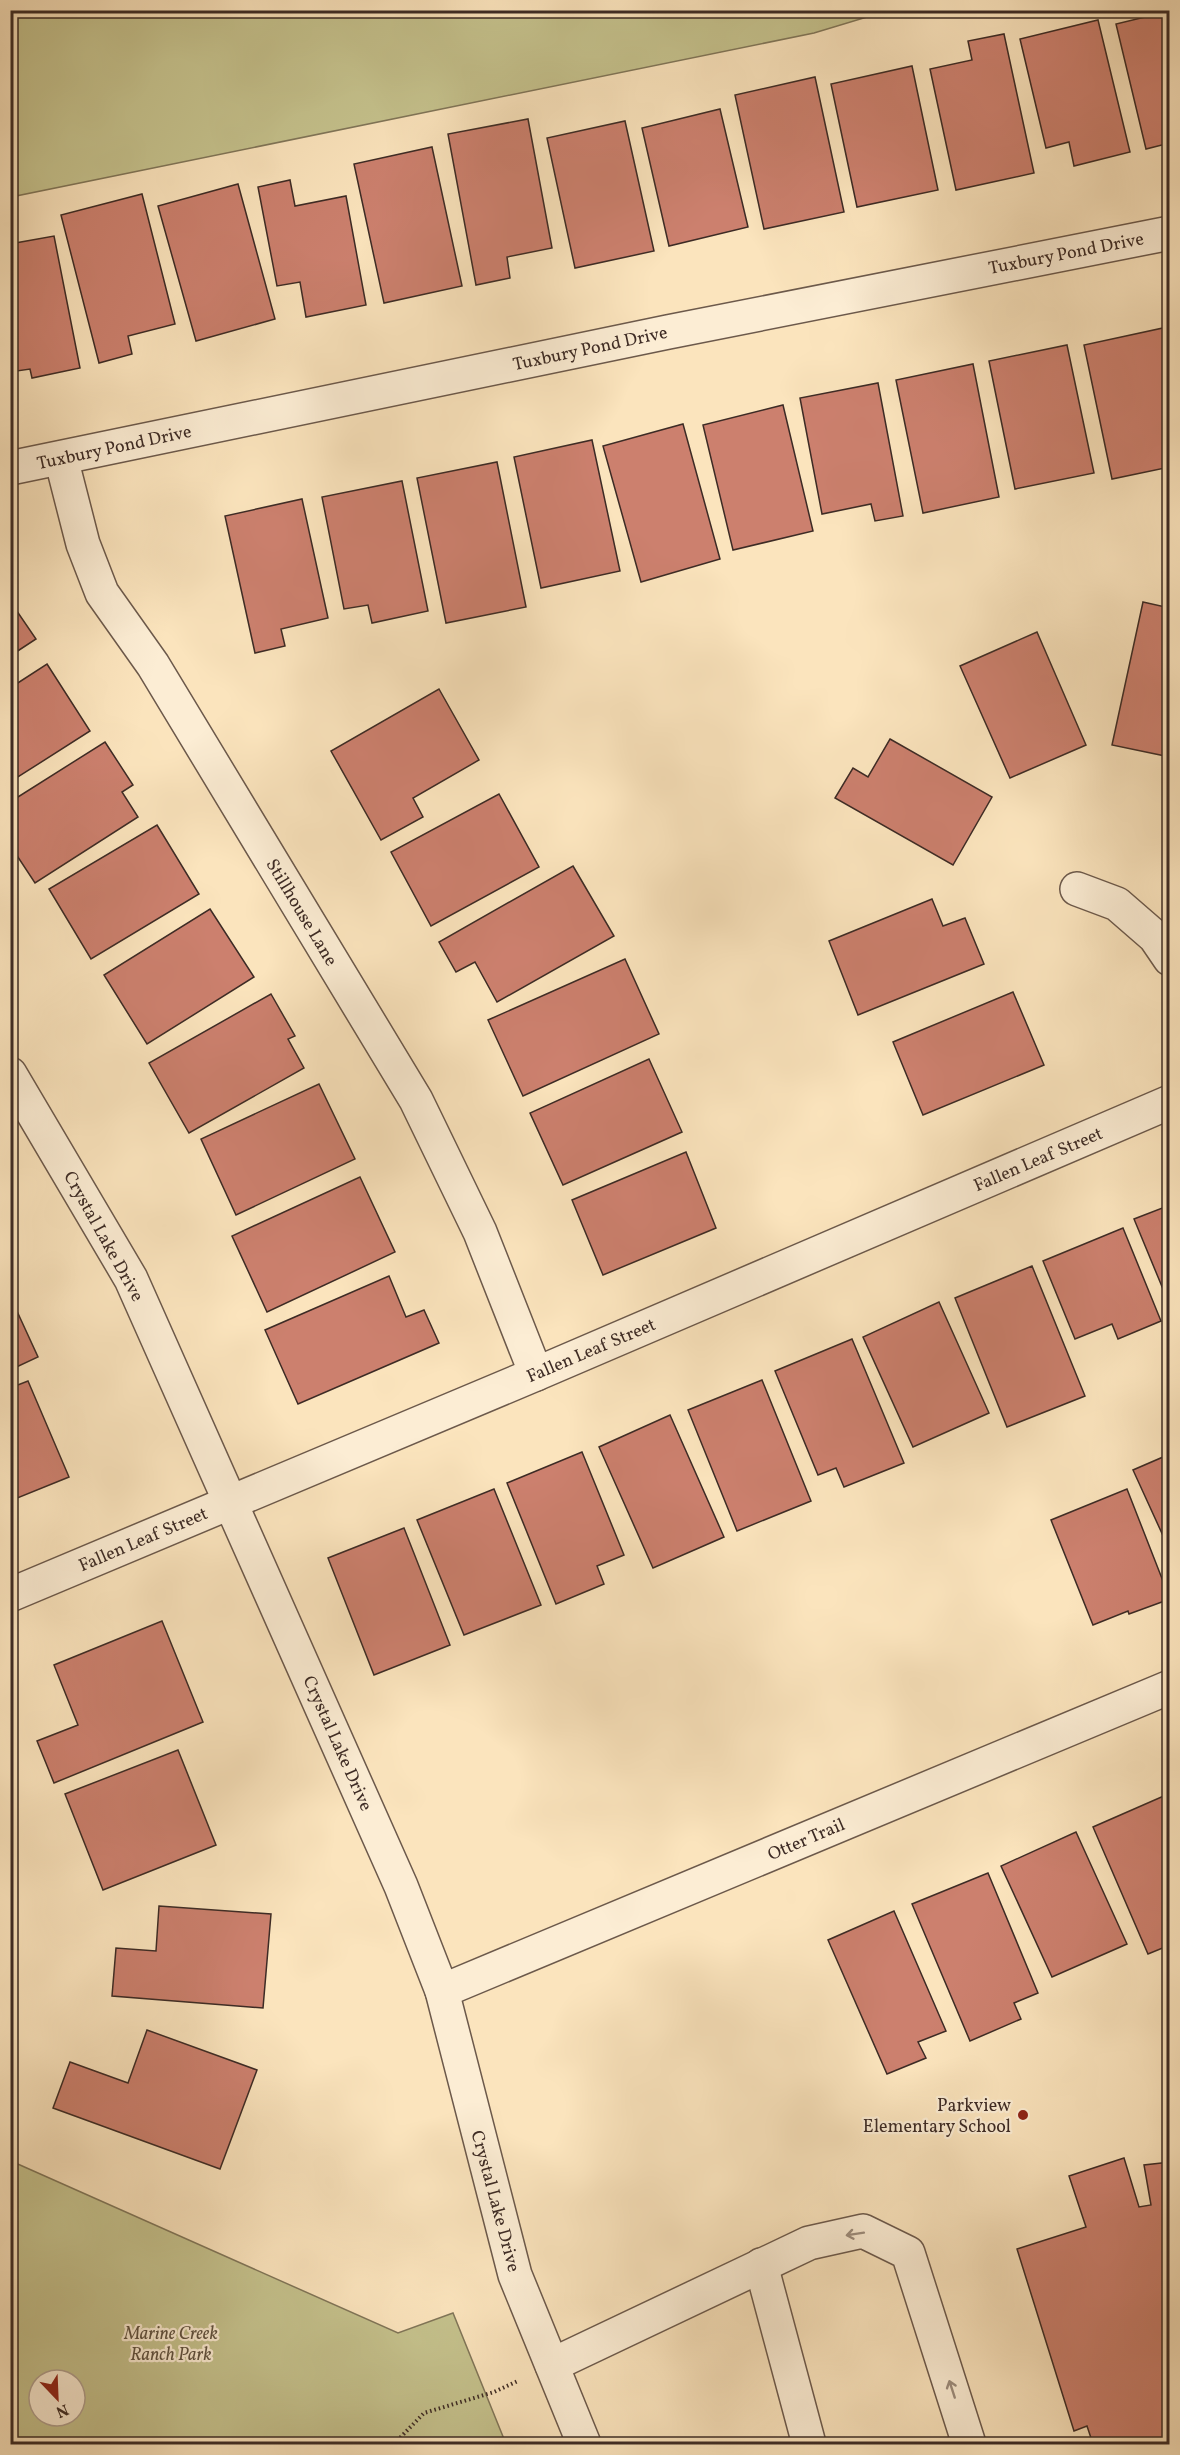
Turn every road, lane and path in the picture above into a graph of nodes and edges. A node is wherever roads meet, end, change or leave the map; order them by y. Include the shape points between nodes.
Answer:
1 (1170, 233) edge
2 (61, 458) junction
3 (10, 468) edge
4 (1077, 889) dead end
5 (1170, 959) edge
6 (10, 1074) edge
7 (1170, 1102) edge
8 (536, 1374) junction
9 (231, 1502) junction
10 (10, 1594) edge
11 (1170, 1687) edge
12 (442, 1990) junction
13 (761, 2265) junction
14 (552, 2365) junction
15 (394, 2445) edge
16 (584, 2445) edge
17 (809, 2445) edge
18 (969, 2445) edge

1 - 2 street, Tuxbury Pond Drive
2 - 3 street, Tuxbury Pond Drive
2 - 8 street, Stillhouse Lane via 83,544 102,593 153,665 416,1100 480,1232
4 - 5 street via 1117,904 1155,937
6 - 9 street, Crystal Lake Drive via 131,1279
7 - 8 street, Fallen Leaf Street
8 - 9 street, Fallen Leaf Street
9 - 10 street, Fallen Leaf Street
9 - 12 street, Crystal Lake Drive via 401,1886
11 - 12 street, Otter Trail
12 - 14 street, Crystal Lake Drive via 515,2275
13 - 14 street
13 - 17 street
18 -> 13 street via 908,2253 863,2231 808,2243
14 - 15 path via 495,2392 424,2413
14 - 16 street, Crystal Lake Drive

